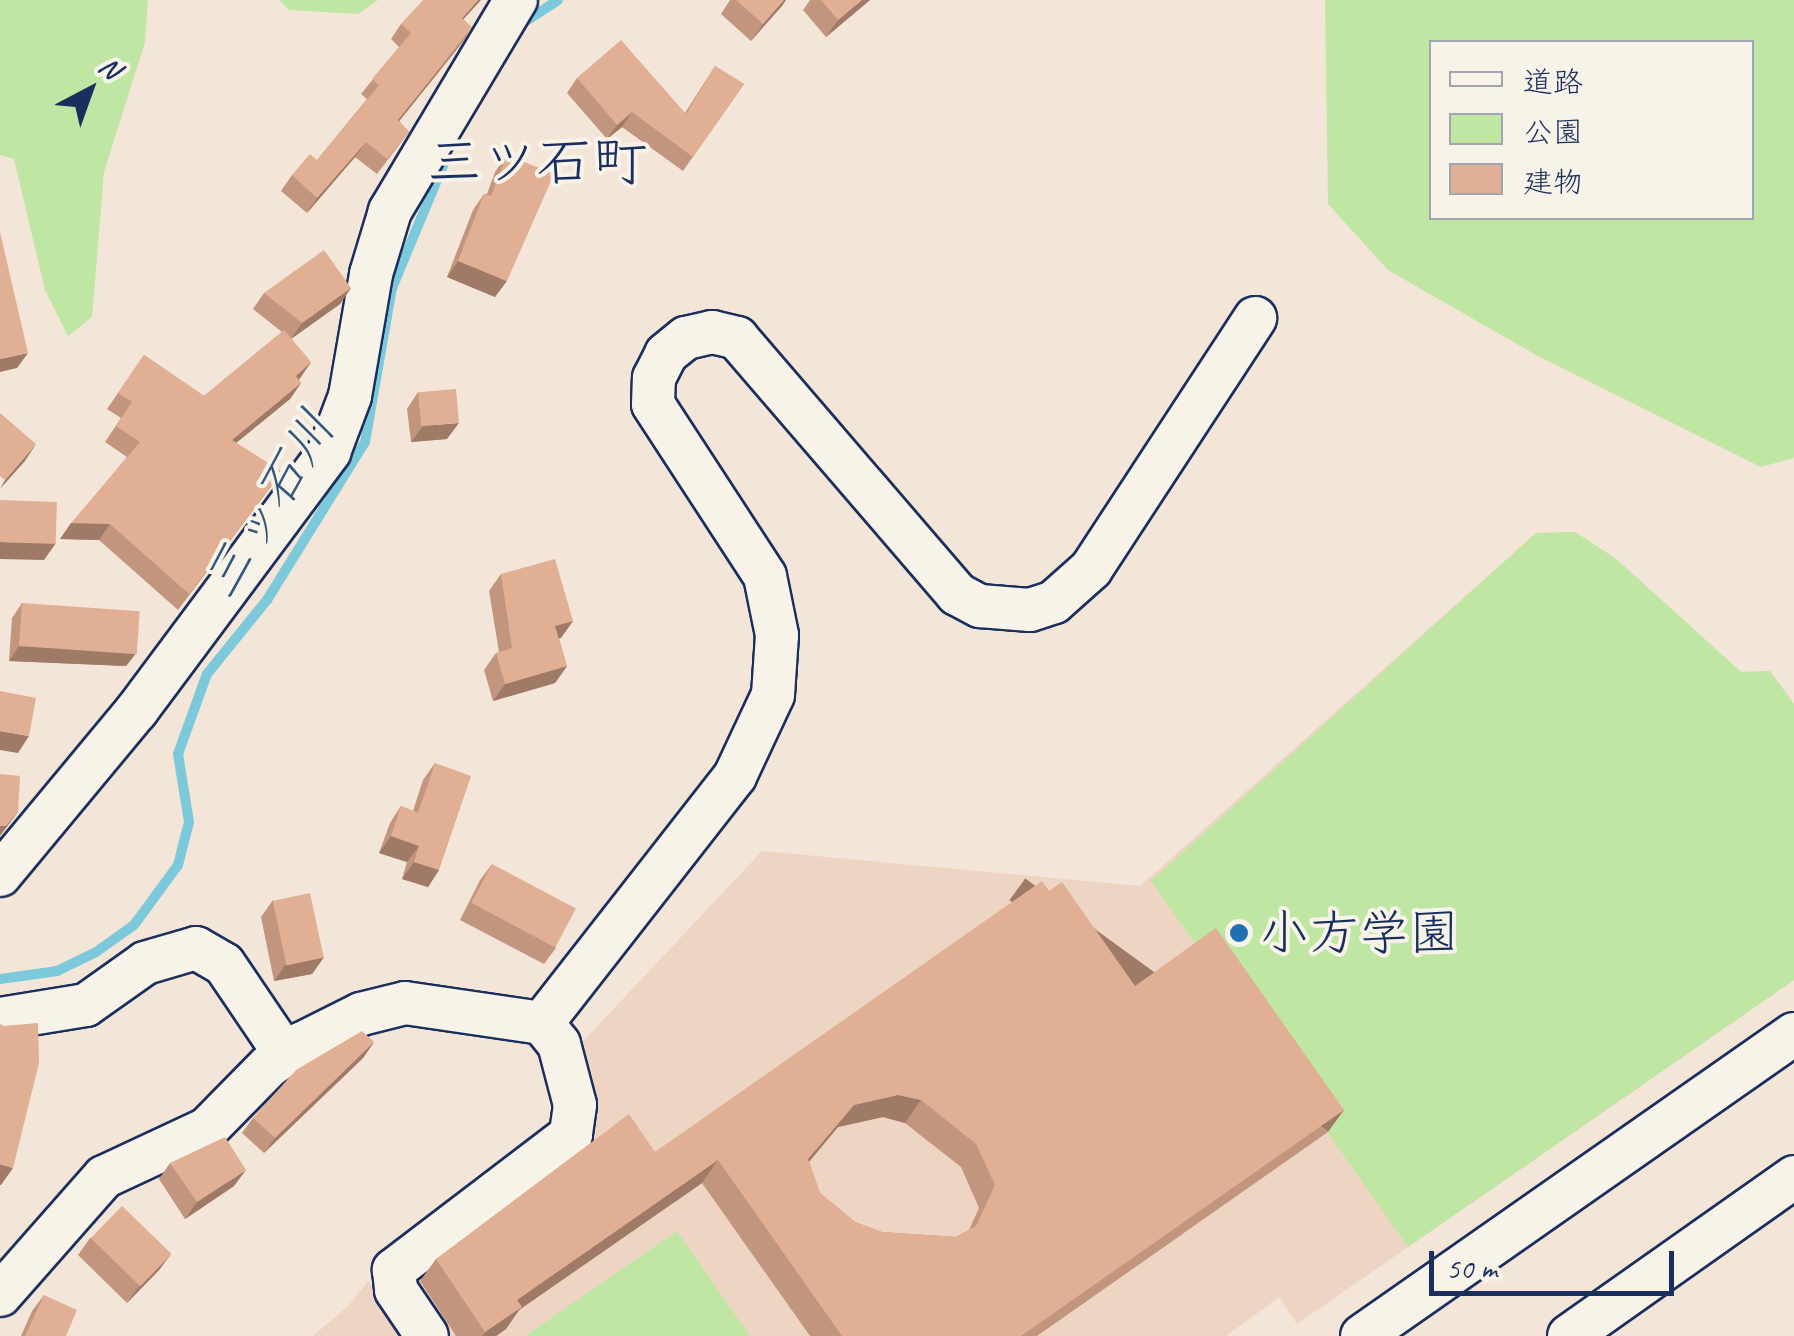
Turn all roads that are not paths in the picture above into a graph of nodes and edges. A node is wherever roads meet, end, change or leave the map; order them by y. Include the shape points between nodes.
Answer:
1 (516, 0) edge
2 (1255, 318) dead end
3 (0, 875) edge
4 (0, 1020) edge
5 (542, 1024) junction
6 (1794, 1034) edge
7 (285, 1054) junction
8 (1794, 1177) edge
9 (0, 1295) edge
10 (428, 1336) edge
11 (1362, 1336) edge
12 (1569, 1336) edge

1 - 3 street via 390,211 371,274 350,396 329,452 137,710
2 - 5 street via 1092,569 1054,602 1030,610 1004,611 957,594 738,338 699,335 666,354 654,378 653,404 765,576 777,635 773,695 734,776
4 - 7 street via 74,1009 148,962 196,948 224,964
5 - 7 street via 404,1003 361,1014
5 - 10 street via 559,1044 575,1105 571,1135 394,1270 396,1290
6 - 11 street
7 - 9 street via 207,1130 104,1177
8 - 12 street

